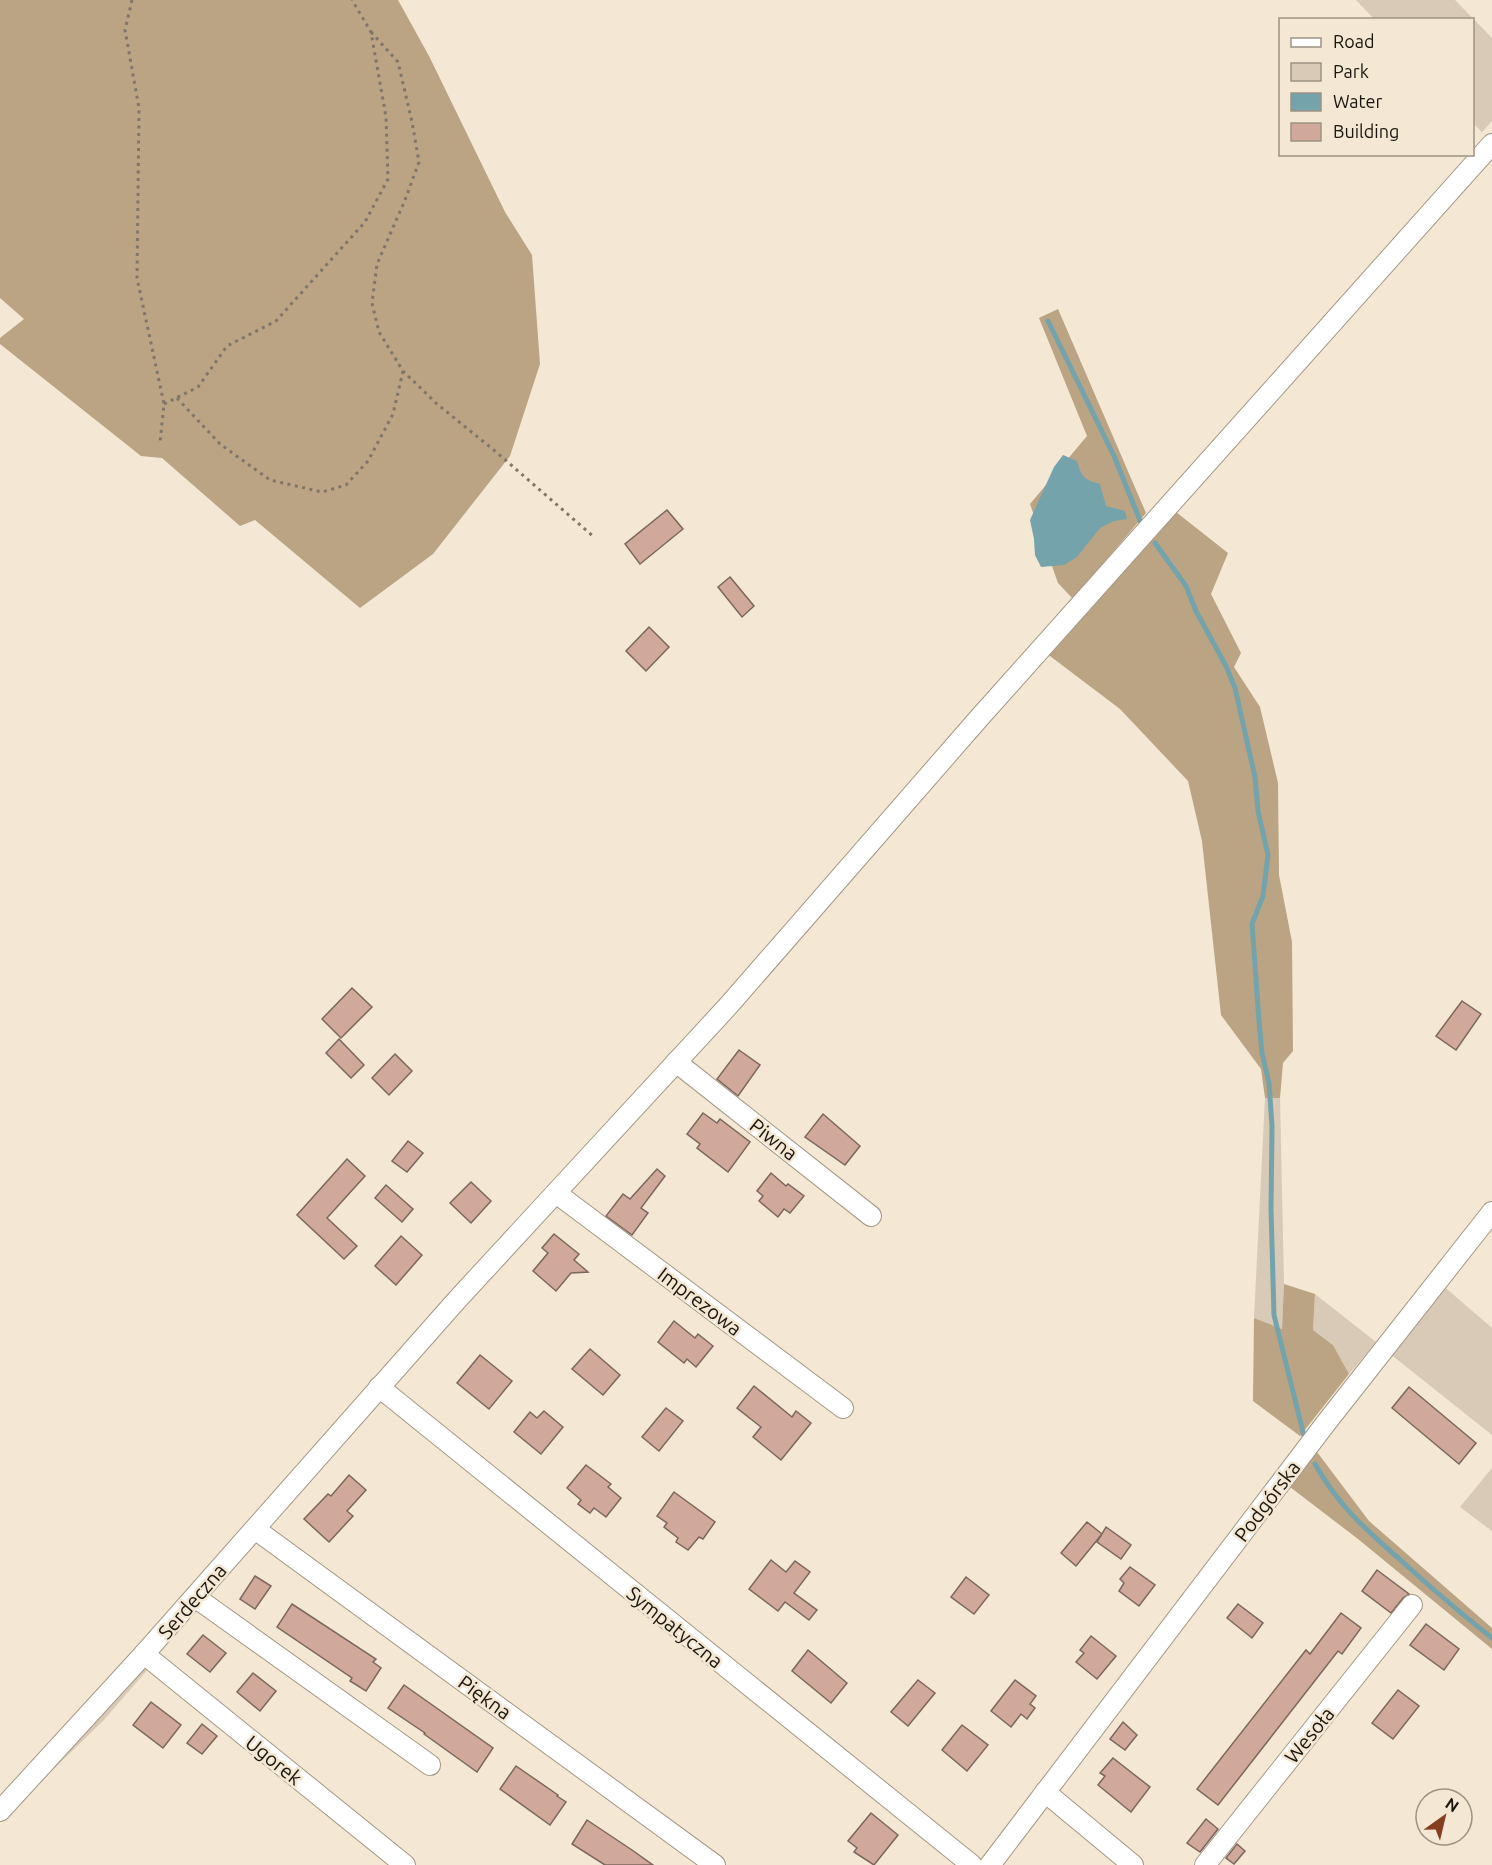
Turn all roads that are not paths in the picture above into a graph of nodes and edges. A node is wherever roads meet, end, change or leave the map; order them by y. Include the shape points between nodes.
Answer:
1 (1492, 144) edge
2 (676, 1062) junction
3 (556, 1193) junction
4 (1492, 1212) edge
5 (871, 1216) dead end
6 (379, 1387) junction
7 (843, 1408) dead end
8 (255, 1529) junction
9 (195, 1597) junction
10 (1412, 1605) dead end
11 (144, 1654) junction
12 (430, 1765) dead end
13 (1045, 1792) junction
14 (0, 1811) edge
15 (405, 1865) edge
16 (715, 1865) edge
17 (972, 1865) edge
18 (990, 1865) edge
19 (1133, 1865) edge
20 (1205, 1865) edge

1 - 2 street, Serdeczna
2 - 3 street, Serdeczna
2 - 5 street, Piwna
3 - 6 street, Serdeczna
3 - 7 street, Imprezowa
4 - 13 street, Podgórska
6 - 8 street, Serdeczna
6 - 17 street, Sympatyczna
8 - 9 street, Serdeczna
8 - 16 street, Piękna
9 - 11 street, Serdeczna
9 - 12 street
10 - 20 street, Wesoła
11 - 14 street, Serdeczna
11 - 15 street, Ugorek
13 - 18 street, Podgórska
13 - 19 street

